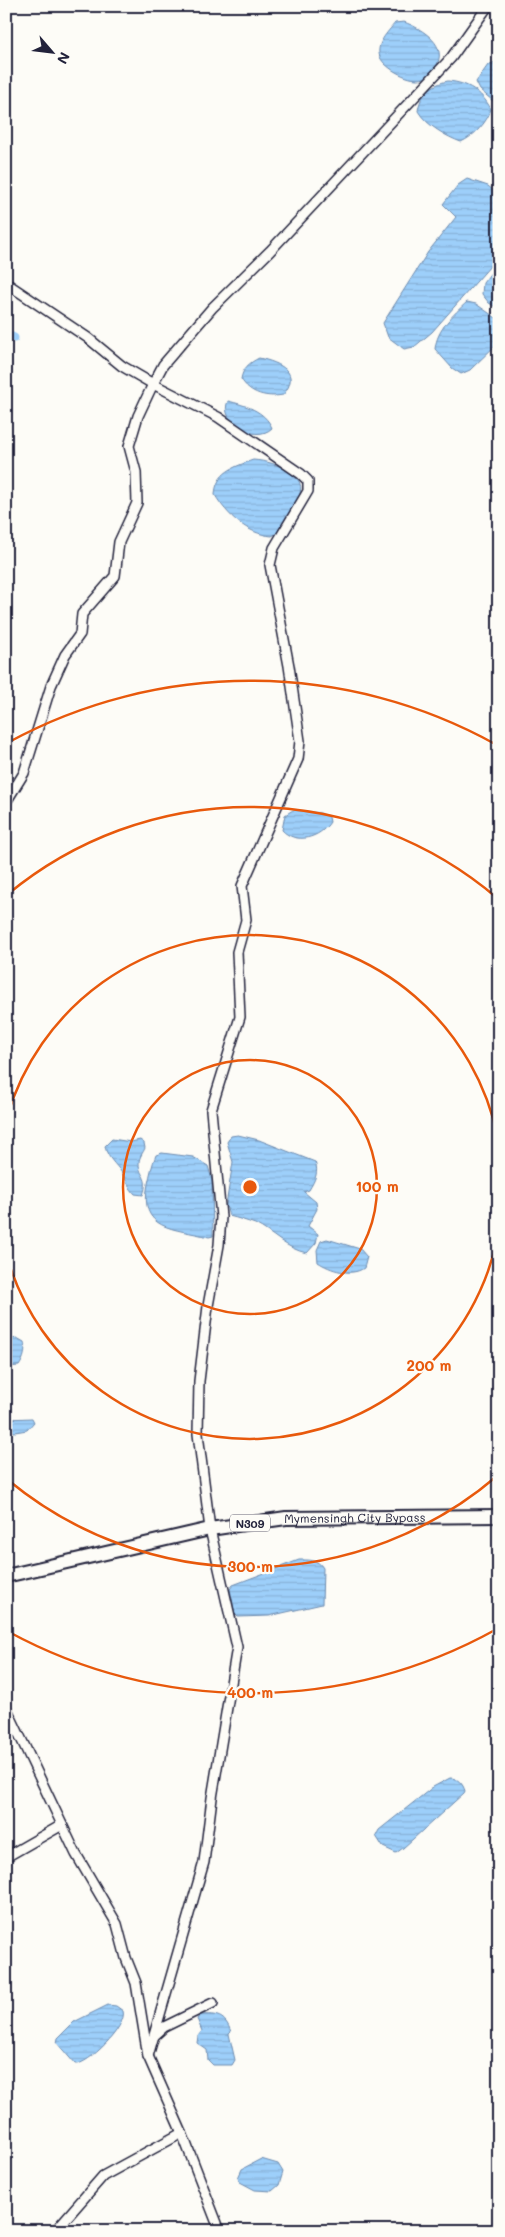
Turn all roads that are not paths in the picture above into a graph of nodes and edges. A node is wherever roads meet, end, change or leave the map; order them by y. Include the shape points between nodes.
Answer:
1 (488, 6) edge
2 (6, 283) edge
3 (153, 384) junction
4 (6, 802) edge
5 (499, 1516) edge
6 (210, 1529) junction
7 (6, 1576) edge
8 (6, 1707) edge
9 (62, 1825) junction
10 (6, 1857) edge
11 (213, 2003) dead end
12 (154, 2036) junction
13 (148, 2056) junction
14 (182, 2133) junction
15 (55, 2231) edge
16 (220, 2231) edge

1 - 3 street via 451,58 270,251 212,308 163,365
2 - 3 street via 88,338 122,366
3 - 4 street via 129,446 136,472 138,503 119,542 115,576 82,614 80,634 51,686 24,773
3 - 6 street via 218,416 308,481 308,491 274,548 270,565 298,732 298,759 242,886 246,920 237,952 240,1017 210,1110 220,1217 219,1245 208,1306 198,1434
5 - 6 highway, Mymensingh City Bypass / N309 via 286,1518
6 - 7 highway, Mymensingh City Bypass / N309
6 - 12 street via 237,1648 204,1862
8 - 9 street
9 - 10 street
9 - 13 street via 116,1924 136,1983
11 - 12 street via 164,2027
12 - 13 street
13 - 14 street
14 - 15 street via 103,2176
14 - 16 street

